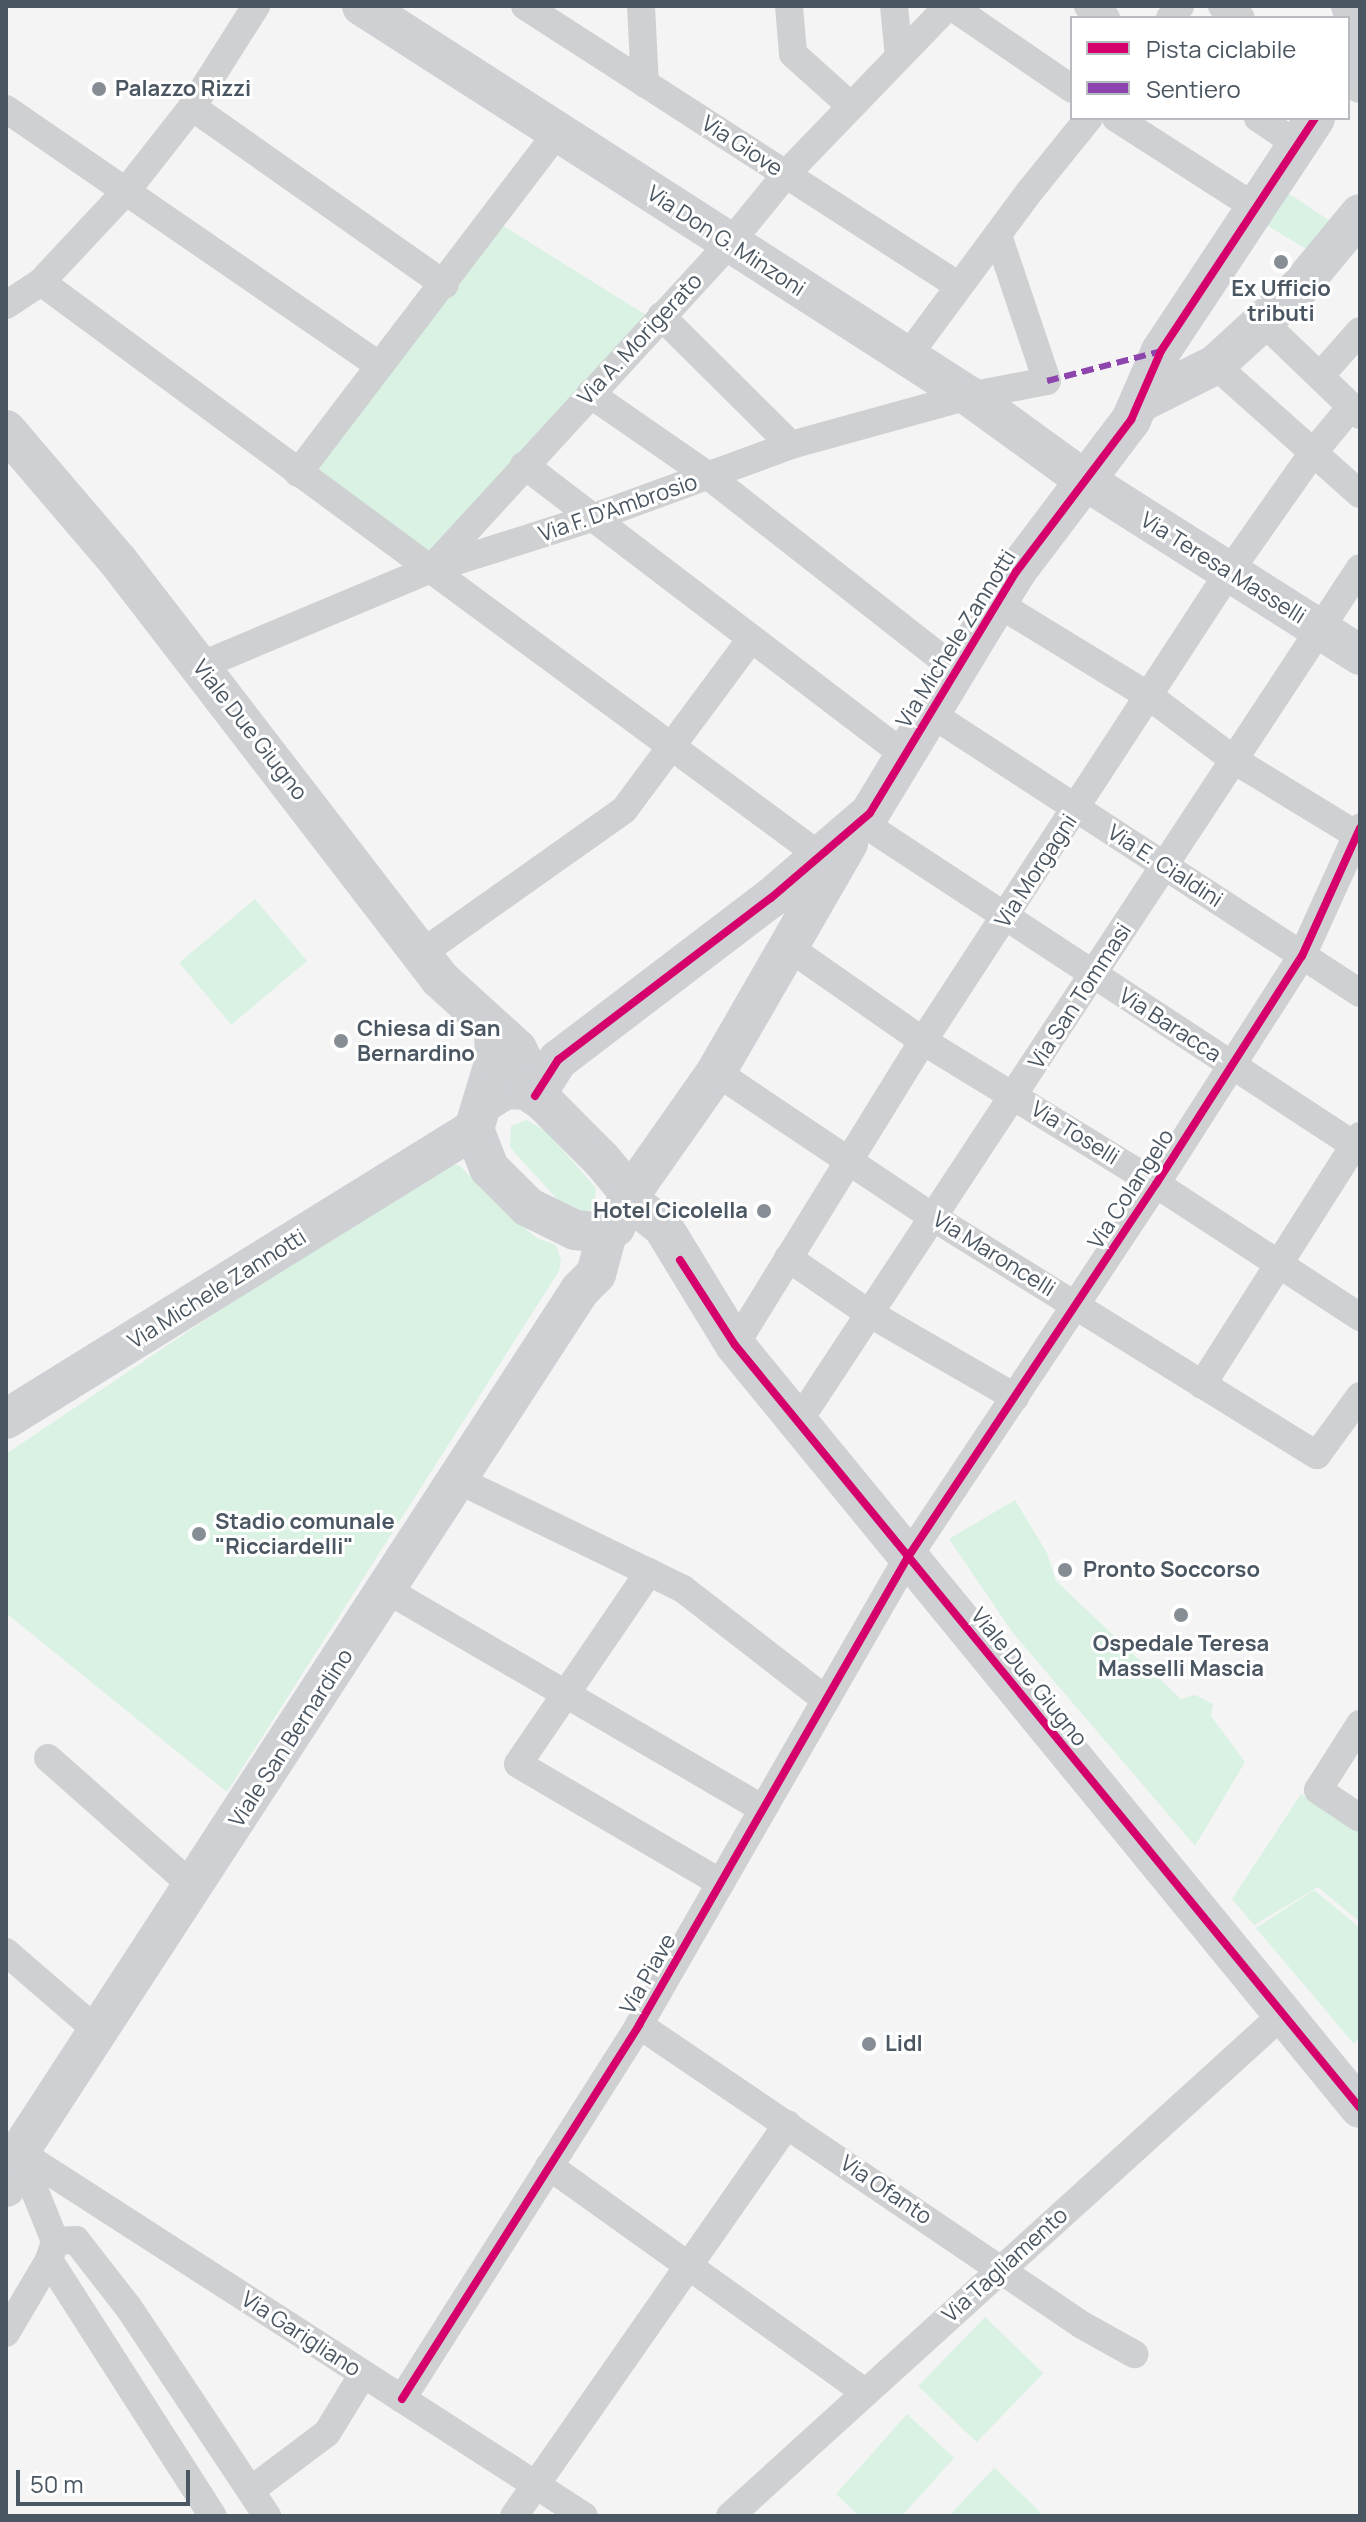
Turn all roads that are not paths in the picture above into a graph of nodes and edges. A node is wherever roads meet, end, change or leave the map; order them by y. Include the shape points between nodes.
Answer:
1 (256, 6) edge
2 (362, 6) edge
3 (525, 6) edge
4 (641, 6) edge
5 (789, 6) edge
6 (894, 6) edge
7 (949, 6) edge
8 (1351, 6) edge
9 (1360, 12) edge
10 (899, 57) junction
11 (645, 84) junction
12 (1070, 88) edge
13 (851, 106) junction
14 (192, 107) junction
15 (6, 109) edge
16 (1087, 120) edge
17 (1119, 120) edge
18 (1265, 120) edge
19 (1306, 131) edge
20 (558, 132) junction
21 (786, 174) junction
22 (127, 190) junction
23 (1258, 209) junction
24 (1360, 214) edge
25 (998, 235) junction
26 (730, 243) junction
27 (41, 282) junction
28 (445, 285) junction
29 (959, 286) junction
30 (6, 305) edge
31 (661, 316) junction
32 (1261, 320) junction
33 (1360, 331) edge
34 (907, 357) junction
35 (378, 365) junction
36 (1215, 365) junction
37 (1320, 376) junction
38 (590, 394) junction
39 (969, 396) junction
40 (1141, 402) junction
41 (1356, 411) edge
42 (6, 430) edge
43 (791, 445) junction
44 (1312, 454) junction
45 (524, 465) junction
46 (298, 473) junction
47 (710, 477) junction
48 (1086, 481) junction
49 (1360, 494) edge
50 (592, 518) junction
51 (1360, 568) edge
52 (431, 569) junction
53 (1229, 572) junction
54 (997, 603) junction
55 (1320, 630) junction
56 (751, 639) junction
57 (1360, 655) edge
58 (200, 666) junction
59 (956, 670) junction
60 (1149, 696) junction
61 (930, 713) junction
62 (672, 748) junction
63 (905, 755) junction
64 (1234, 760) junction
65 (1077, 808) junction
66 (860, 821) junction
67 (1359, 833) edge
68 (820, 856) junction
69 (1165, 866) junction
70 (1006, 917) junction
71 (791, 949) junction
72 (422, 953) junction
73 (1302, 956) junction
74 (1094, 975) junction
75 (1360, 993) edge
76 (494, 1029) junction
77 (923, 1041) junction
78 (1234, 1066) junction
79 (716, 1072) junction
80 (532, 1093) junction
81 (1014, 1095) junction
82 (478, 1116) junction
83 (1358, 1143) edge
84 (428, 1159) junction
85 (848, 1161) junction
86 (489, 1168) junction
87 (1156, 1184) junction
88 (611, 1216) junction
89 (931, 1216) junction
90 (788, 1258) junction
91 (1281, 1264) junction
92 (1077, 1305) junction
93 (867, 1312) junction
94 (1360, 1317) edge
95 (735, 1345) junction
96 (1202, 1385) junction
97 (1360, 1396) edge
98 (1015, 1397) junction
99 (6, 1419) edge
100 (798, 1422) junction
101 (458, 1480) junction
102 (908, 1557) junction
103 (649, 1572) junction
104 (387, 1590) junction
105 (568, 1692) junction
106 (826, 1700) junction
107 (1357, 1737) edge
108 (48, 1758) dead end
109 (763, 1809) junction
110 (1360, 1818) edge
111 (721, 1883) junction
112 (194, 1887) junction
113 (6, 1952) edge
114 (1282, 2015) junction
115 (639, 2025) junction
116 (100, 2033) junction
117 (1359, 2104) edge
118 (787, 2124) junction
119 (549, 2166) junction
120 (10, 2169) edge
121 (52, 2250) junction
122 (689, 2266) junction
123 (1002, 2268) junction
124 (6, 2333) edge
125 (1134, 2354) dead end
126 (363, 2374) junction
127 (865, 2392) junction
128 (402, 2399) junction
129 (535, 2489) junction
130 (251, 2490) junction
131 (213, 2516) edge
132 (267, 2516) edge
133 (514, 2516) edge
134 (584, 2516) edge
135 (730, 2516) edge

1 - 14 street
2 - 20 street, Via Don G. Minzoni
3 - 11 street, Via Giove
4 - 11 street
5 - 13 street via 793,54
6 - 10 street
7 - 10 street, Via A. Morigerato
7 - 12 street
8 - 9 street
10 - 13 street, Via A. Morigerato
11 - 21 street, Via Giove
13 - 21 street, Via A. Morigerato
14 - 22 street
14 - 28 street
15 - 22 street
16 - 25 street
17 - 23 street
18 - 19 street
19 - 23 street, Via Michele Zannotti
20 - 26 street, Via Don G. Minzoni
20 - 28 street
21 - 26 street, Via A. Morigerato
21 - 29 street, Via Giove
22 - 27 street
22 - 35 street
23 - 40 street, Via Michele Zannotti via 1161,351
24 - 32 street via 1298,289
25 - 29 street
25 - 39 street, Via F. D'Ambrosio via 1047,381
26 - 31 street, Via A. Morigerato
26 - 34 street, Via Don G. Minzoni
27 - 30 street
27 - 46 street
28 - 35 street
29 - 34 street
31 - 38 street, Via A. Morigerato
31 - 43 street
32 - 36 street
32 - 37 street
33 - 37 street
34 - 39 street, Via Don G. Minzoni
35 - 46 street
36 - 40 street
36 - 44 street
37 - 41 street
38 - 45 street, Via A. Morigerato
38 - 47 street
39 - 43 street, Via F. D'Ambrosio
39 - 48 street, Via Don G. Minzoni
40 - 48 street, Via Michele Zannotti
41 - 44 street, Via Morgagni
42 - 58 street, Viale Due Giugno
43 - 47 street, Via F. D'Ambrosio
44 - 49 street
44 - 53 street, Via Morgagni
45 - 50 street
45 - 52 street, Via A. Morigerato
46 - 52 street
47 - 50 street, Via F. D'Ambrosio
47 - 59 street
48 - 53 street, Via Teresa Masselli
48 - 54 street, Via Michele Zannotti
50 - 52 street, Via F. D'Ambrosio
50 - 56 street
51 - 55 street, Via San Tommasi
52 - 58 street, Via F. D'Ambrosio
52 - 62 street
53 - 55 street, Via Teresa Masselli
53 - 60 street, Via Morgagni
54 - 59 street, Via Michele Zannotti
54 - 60 street
55 - 57 street, Via Teresa Masselli
55 - 64 street, Via San Tommasi
56 - 62 street
56 - 63 street
58 - 72 street, Viale Due Giugno
59 - 61 street, Via Michele Zannotti
60 - 64 street
60 - 65 street, Via Morgagni
61 - 63 street, Via Michele Zannotti
61 - 65 street, Via E. Cialdini
62 - 68 street
62 - 72 street via 624,810
63 - 66 street, Via Michele Zannotti
64 - 67 street
64 - 69 street, Via San Tommasi
65 - 69 street, Via E. Cialdini
65 - 70 street, Via Morgagni
66 - 68 street, Via Michele Zannotti
66 - 70 street, Via Baracca
66 - 71 street, Via Michele Zannotti
67 - 73 street, Via Colangelo
68 - 80 street, Via Michele Zannotti via 558,1060
69 - 73 street, Via E. Cialdini
69 - 74 street, Via San Tommasi
70 - 74 street, Via Baracca
70 - 77 street, Via Morgagni
71 - 77 street, Via Toselli
71 - 79 street, Via Michele Zannotti
72 - 76 street, Viale Due Giugno via 440,979
73 - 75 street, Via E. Cialdini
73 - 78 street, Via Colangelo
74 - 78 street, Via Baracca
74 - 81 street, Via San Tommasi
76 - 80 street, Viale Due Giugno via 517,1049
76 - 82 street via 495,1060
77 - 81 street, Via Toselli
77 - 85 street, Via Morgagni
78 - 83 street, Via Baracca
78 - 87 street, Via Colangelo
79 - 85 street, Via Maroncelli
79 - 88 street, Via Michele Zannotti
80 - 82 street, Via Michele Zannotti via 506,1089
80 - 88 street via 601,1159
81 - 87 street, Via Toselli
81 - 89 street, Via San Tommasi
82 - 84 street, Via Michele Zannotti
82 - 86 street
83 - 91 street
84 - 86 street via 463,1158
84 - 99 street, Via Michele Zannotti
85 - 89 street, Via Maroncelli
85 - 90 street, Via Morgagni
86 - 88 street via 528,1207
87 - 91 street, Via Toselli
87 - 92 street, Via Colangelo
88 - 95 street, Viale Due Giugno via 663,1227
88 - 101 street, Viale San Bernardino via 596,1274 580,1290
89 - 92 street, Via Maroncelli
89 - 93 street, Via San Tommasi
90 - 93 street
90 - 95 street, Via Morgagni
91 - 94 street, Via Toselli
91 - 96 street
92 - 96 street, Via Maroncelli
92 - 98 street, Via Colangelo
93 - 98 street
93 - 100 street, Via San Tommasi
95 - 100 street, Viale Due Giugno
96 - 97 street, Via Maroncelli via 1317,1455
98 - 102 street, Via Colangelo
100 - 102 street, Viale Due Giugno
101 - 103 street
101 - 104 street, Viale San Bernardino
102 - 106 street, Via Piave
102 - 114 street, Viale Due Giugno
103 - 105 street
103 - 106 street via 683,1589
104 - 105 street
104 - 112 street, Viale San Bernardino
105 - 109 street
105 - 111 street via 518,1764
106 - 109 street, Via Piave
107 - 110 street via 1318,1790
108 - 112 street
109 - 111 street, Via Piave
111 - 115 street, Via Piave
112 - 116 street, Viale San Bernardino
113 - 116 street
114 - 117 street, Viale Due Giugno
114 - 123 street, Via Tagliamento
115 - 118 street, Via Ofanto
115 - 119 street, Via Piave
116 - 120 street, Viale San Bernardino
118 - 122 street
118 - 123 street, Via Ofanto
119 - 122 street
119 - 128 street, Via Piave
120 - 121 street
120 - 126 street, Via Garigliano
121 - 124 street
121 - 130 street via 76,2240 129,2308
121 - 131 street
122 - 127 street
122 - 129 street
123 - 125 street, Via Ofanto via 1082,2325
123 - 127 street, Via Tagliamento
126 - 128 street, Via Garigliano
126 - 130 street via 327,2433
127 - 135 street, Via Tagliamento
128 - 129 street, Via Garigliano
129 - 133 street
129 - 134 street, Via Garigliano
130 - 132 street

